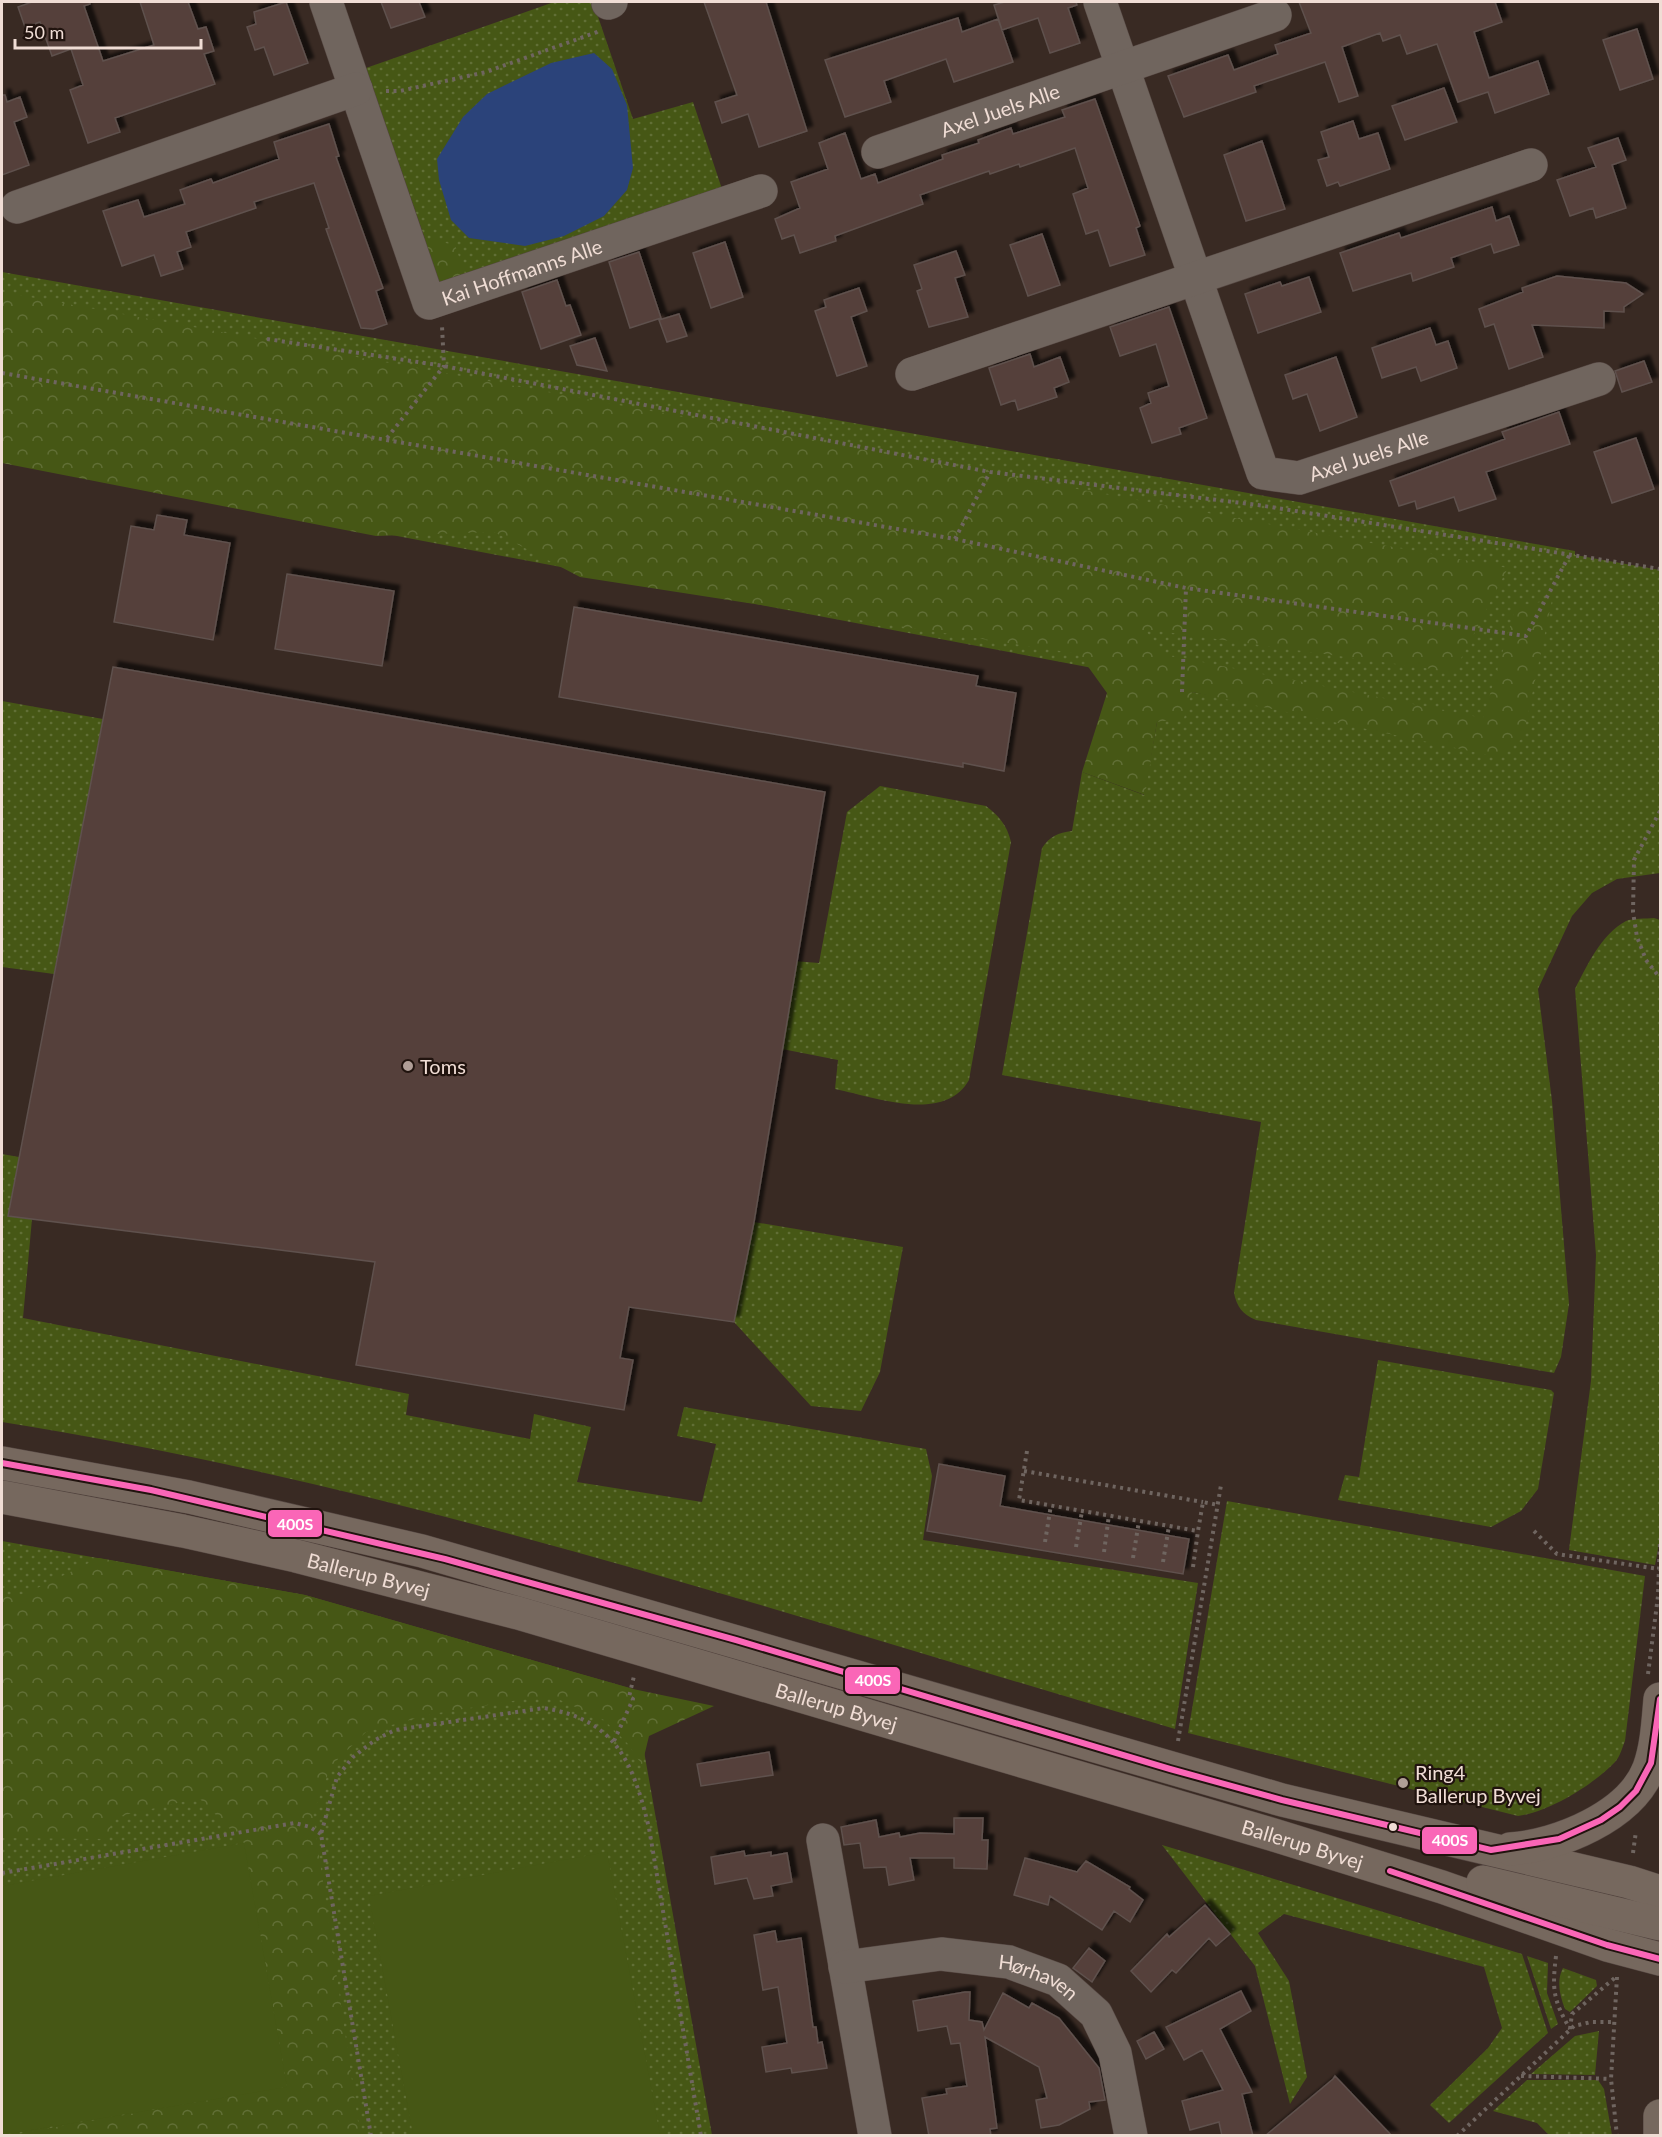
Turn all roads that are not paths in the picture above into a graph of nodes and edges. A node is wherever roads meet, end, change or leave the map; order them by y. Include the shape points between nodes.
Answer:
1 (326, 2) edge
2 (1100, 2) edge
3 (1275, 15) dead end
4 (1123, 68) junction
5 (356, 89) junction
6 (878, 152) dead end
7 (1531, 165) dead end
8 (761, 191) dead end
9 (17, 207) dead end
10 (1195, 279) junction
11 (912, 374) dead end
12 (1599, 379) dead end
13 (2, 1463) edge
14 (2, 1497) edge
15 (1660, 1699) edge
16 (1274, 1835) junction
17 (824, 1840) dead end
18 (1491, 1850) junction
19 (1660, 1892) edge
20 (1660, 1924) edge
21 (1660, 1959) edge
22 (845, 1967) junction
23 (1660, 2116) edge
24 (875, 2136) edge
25 (1131, 2136) edge
26 (1660, 2136) edge

1 - 5 street, Kai Hoffmanns Alle
2 - 4 street, Axel Juels Alle
3 - 4 street, Axel Juels Alle
4 - 6 street, Axel Juels Alle
4 - 10 street, Axel Juels Alle
5 - 8 street, Kai Hoffmanns Alle via 429,303
5 - 9 street
7 - 10 street
10 - 11 street
10 - 12 street, Axel Juels Alle via 1263,473 1299,478
13 - 18 main road, Ballerup Byvej via 189,1497 423,1551 1203,1778
14 - 16 main road, Ballerup Byvej via 217,1538 518,1613
15 - 18 main road via 1649,1770 1624,1803 1564,1838 1524,1848
16 - 20 main road
16 - 21 main road, Ballerup Byvej
17 - 22 street
18 - 19 main road, Ballerup Byvej
22 - 24 street
22 - 25 street, Hørhaven via 941,1954 1009,1962 1058,1980 1096,2014 1115,2053
23 - 26 main road

